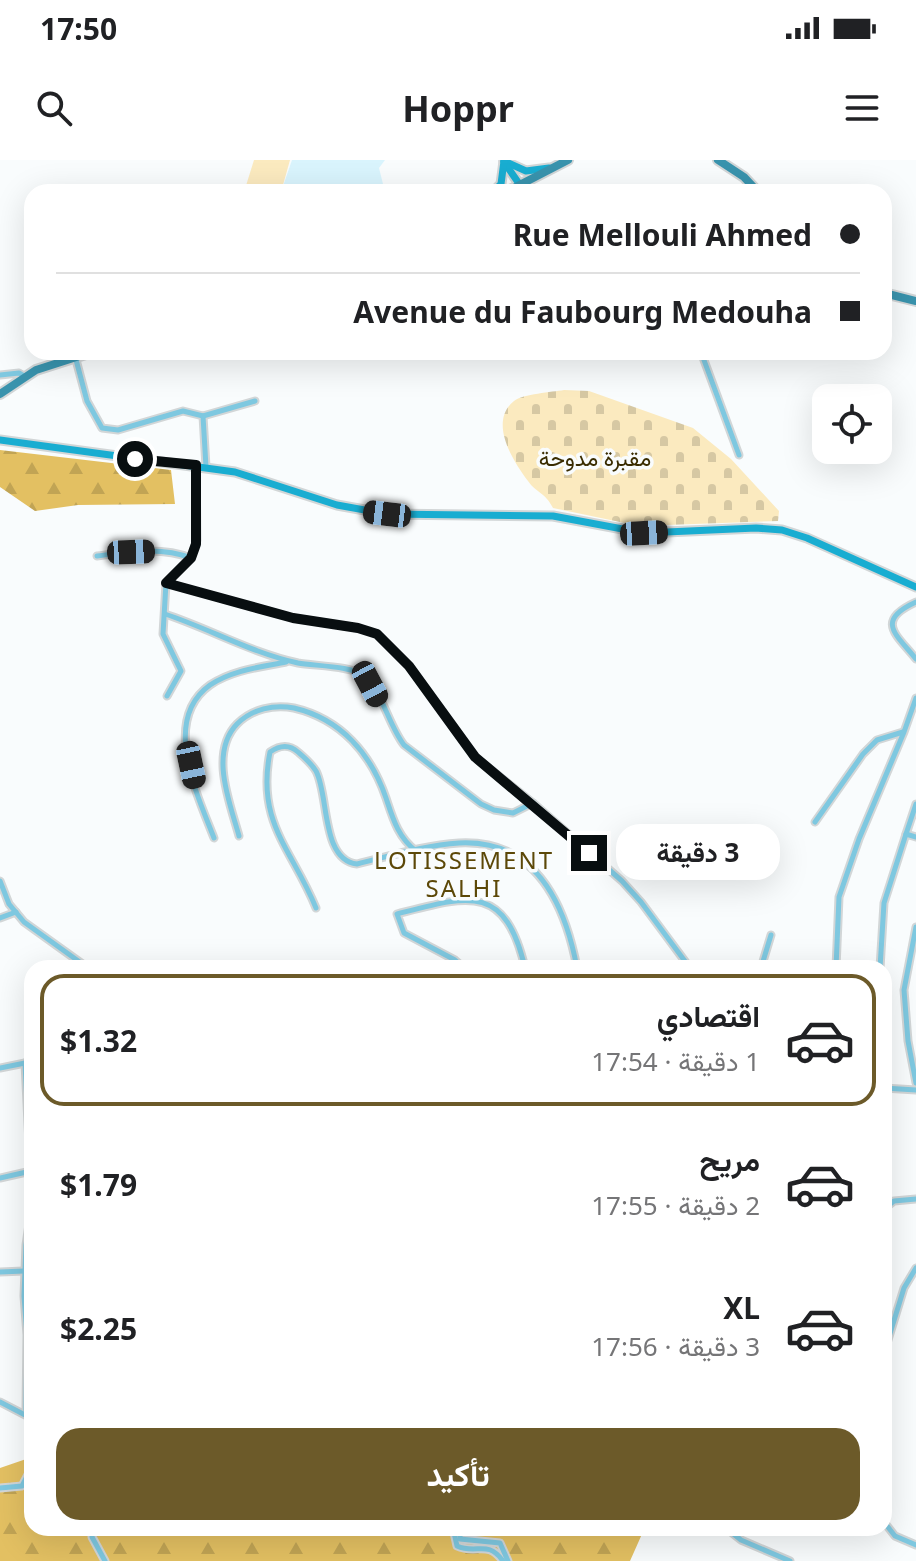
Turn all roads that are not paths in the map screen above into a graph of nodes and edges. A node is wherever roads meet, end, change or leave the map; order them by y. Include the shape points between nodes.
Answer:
1 (503, 160) edge
2 (568, 160) edge
3 (718, 160) edge
4 (551, 168) junction
5 (501, 184) edge
6 (519, 184) edge
7 (522, 184) edge
8 (751, 184) edge
9 (892, 295) edge
10 (916, 301) edge
11 (65, 360) edge
12 (76, 360) edge
13 (704, 360) edge
14 (0, 375) edge
15 (24, 376) junction
16 (0, 394) edge
17 (255, 401) dead end
18 (203, 416) junction
19 (0, 440) edge
20 (739, 455) dead end
21 (196, 465) junction
22 (206, 467) junction
23 (97, 556) dead end
24 (191, 558) junction
25 (166, 583) junction
26 (916, 587) edge
27 (916, 602) edge
28 (165, 614) junction
29 (916, 659) edge
30 (291, 661) junction
31 (167, 696) dead end
32 (916, 698) edge
33 (904, 732) junction
34 (533, 803) junction
35 (916, 804) edge
36 (815, 822) dead end
37 (906, 834) junction
38 (239, 836) dead end
39 (916, 837) edge
40 (214, 838) dead end
41 (416, 851) junction
42 (0, 881) edge
43 (316, 908) dead end
44 (16, 912) junction
45 (0, 918) edge
46 (916, 927) edge
47 (771, 935) dead end
48 (77, 960) edge
49 (455, 960) edge
50 (523, 960) edge
51 (576, 960) edge
52 (684, 960) edge
53 (763, 960) edge
54 (836, 960) edge
55 (880, 960) edge
56 (24, 1064) edge
57 (0, 1068) edge
58 (916, 1083) edge
59 (892, 1088) edge
60 (916, 1090) edge
61 (24, 1173) edge
62 (0, 1178) edge
63 (916, 1199) edge
64 (892, 1203) edge
65 (916, 1268) edge
66 (24, 1271) joint
67 (0, 1272) edge
68 (24, 1296) edge
69 (893, 1317) joint
70 (892, 1321) edge
71 (0, 1402) edge
72 (24, 1415) edge
73 (24, 1482) edge
74 (0, 1488) edge
75 (892, 1532) edge
76 (92, 1536) edge
77 (455, 1536) edge
78 (460, 1536) edge
79 (736, 1536) edge
80 (916, 1545) edge
81 (105, 1561) edge
82 (506, 1561) edge
83 (790, 1561) edge

1 - 4 street via 526,171
1 - 5 street
1 - 6 street
2 - 4 main road
3 - 8 main road
4 - 7 main road
9 - 10 main road
11 - 15 main road
12 - 18 street via 87,401 102,428 118,430 183,411
13 - 20 street
14 - 15 street
15 - 16 main road
17 - 18 street
18 - 22 street
19 - 21 street
21 - 22 street
21 - 24 street via 197,540
22 - 26 street via 387,514 553,516 644,533 782,530
23 - 24 street via 175,551
24 - 25 street
25 - 28 street
25 - 34 street via 293,618 377,634 409,666 475,757
27 - 29 street via 898,613 891,625
28 - 30 street
28 - 31 street via 163,634 181,671
30 - 34 street via 364,676 404,745 481,804 513,813
30 - 40 street via 224,678 192,705 184,739
32 - 33 street
33 - 36 street via 885,736 870,747
33 - 54 street via 839,897
34 - 52 street via 622,881
35 - 37 street
37 - 39 street
37 - 55 street via 884,903
38 - 41 street via 223,765 227,736 242,719 279,705 332,724 358,744 376,771 402,838
41 - 43 street via 348,862 329,832 317,772 293,747 277,747 268,761 273,825
41 - 51 street via 473,844 508,853 532,867 555,900
42 - 44 street
44 - 45 street
44 - 48 street
46 - 58 street via 904,990
47 - 53 street
49 - 50 street via 404,933 397,914 452,900 491,905 510,924
56 - 57 street
59 - 60 street
61 - 62 street
63 - 64 street
65 - 69 street
66 - 67 street
66 - 68 street
69 - 70 street
71 - 72 street
73 - 74 street
75 - 80 street
76 - 81 street
77 - 82 street via 463,1549 495,1550
78 - 82 street via 500,1543
79 - 83 street

